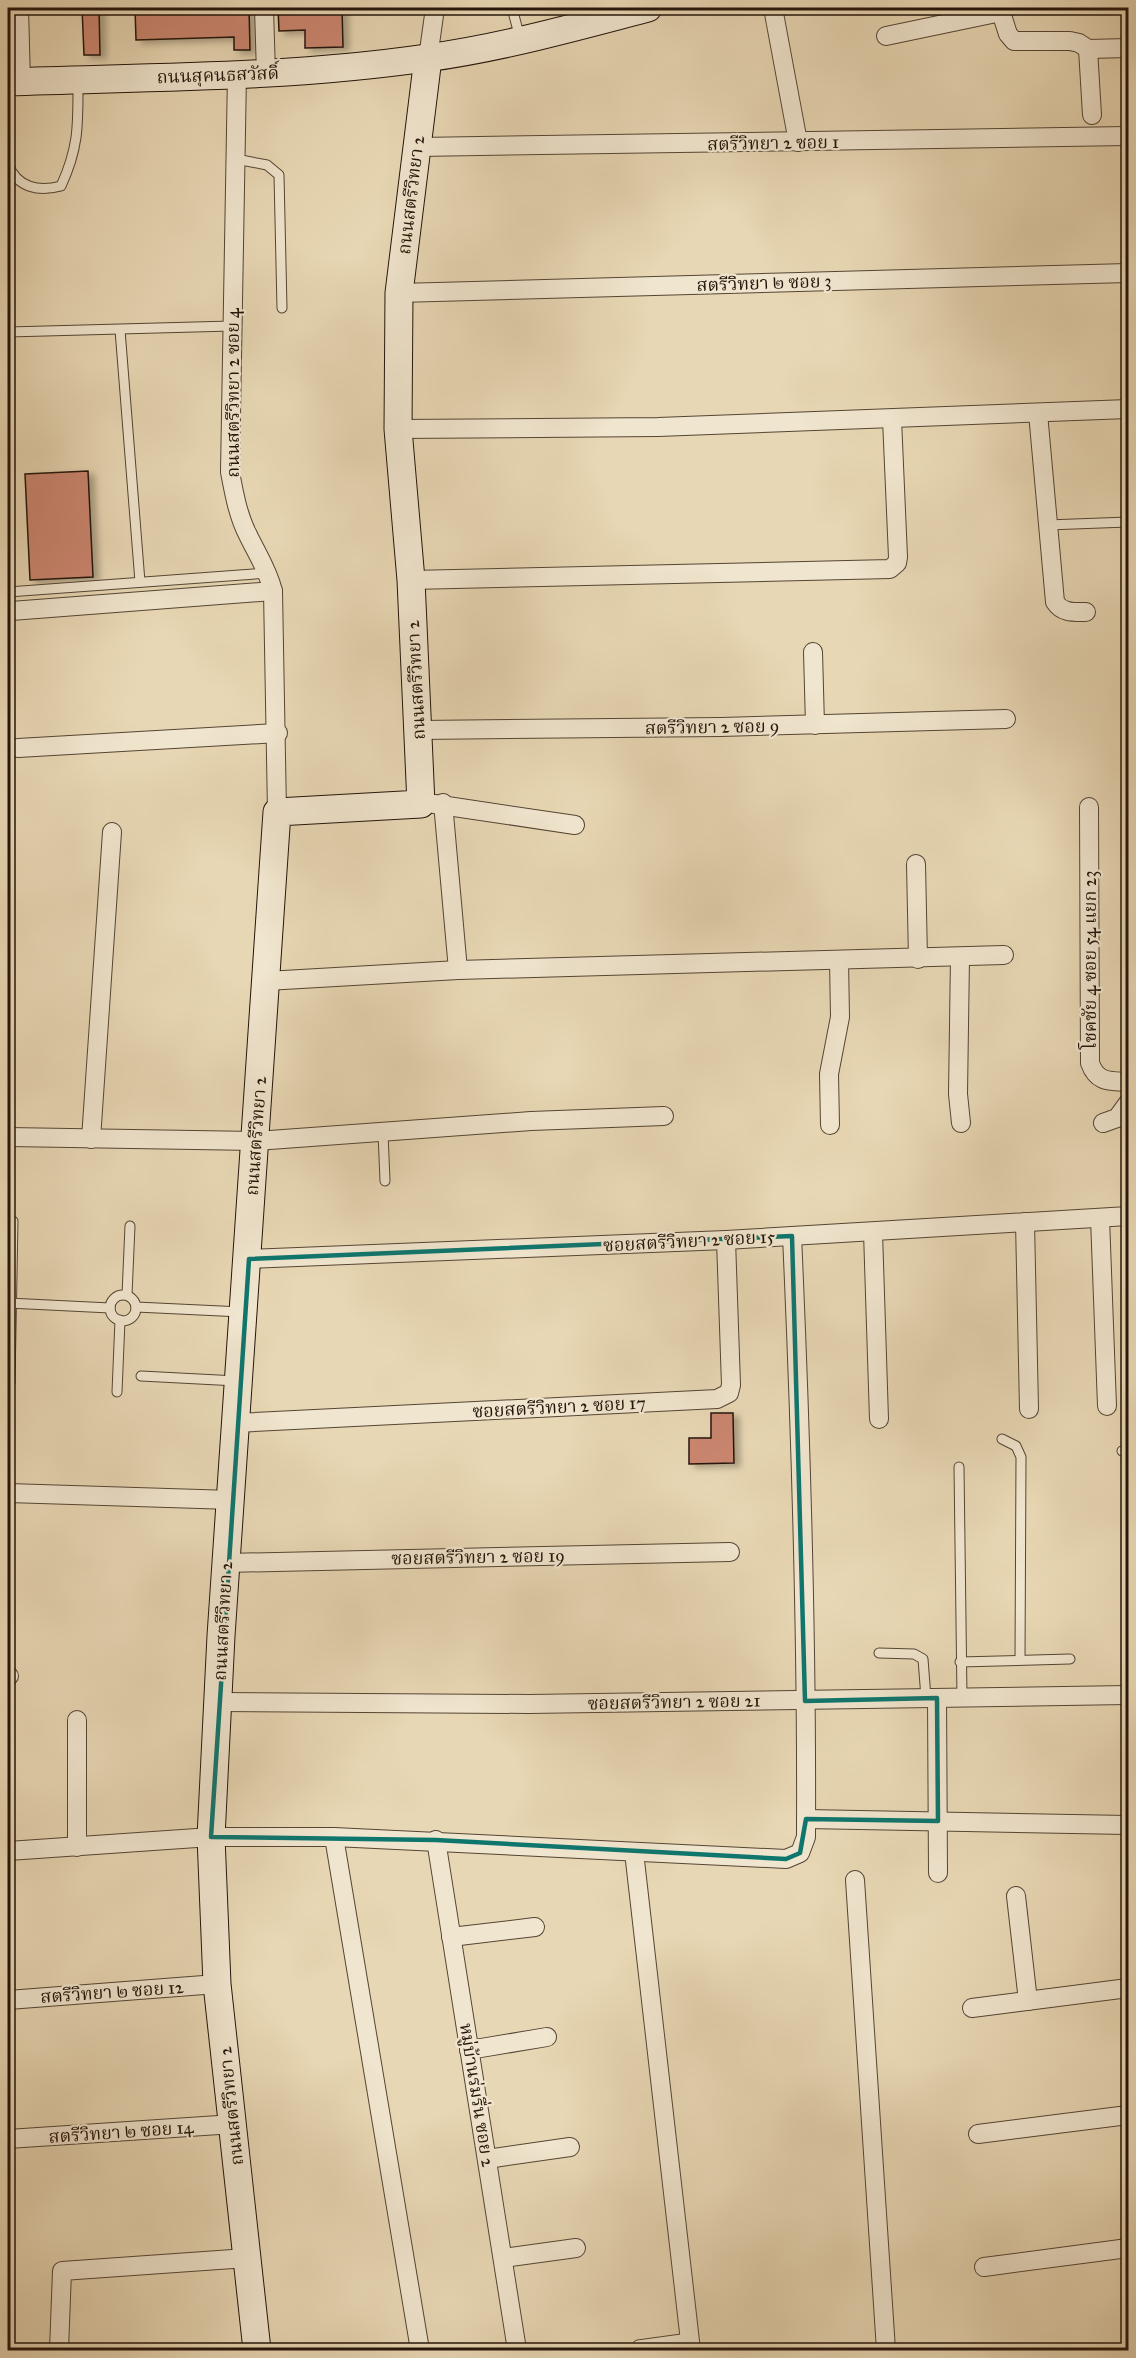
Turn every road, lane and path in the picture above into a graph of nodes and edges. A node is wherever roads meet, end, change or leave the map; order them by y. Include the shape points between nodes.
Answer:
1 (19, 8) edge
2 (264, 8) edge
3 (435, 8) edge
4 (512, 8) edge
5 (648, 8) edge
6 (773, 8) edge
7 (1000, 10) edge
8 (886, 36) dead end
9 (520, 41) junction
10 (1128, 48) edge
11 (1088, 49) junction
12 (428, 58) junction
13 (237, 74) junction
14 (266, 74) junction
15 (78, 80) junction
16 (14, 82) edge
17 (1092, 115) dead end
18 (1128, 136) edge
19 (798, 142) junction
20 (418, 147) junction
21 (236, 159) junction
22 (8, 164) edge
23 (8, 265) edge
24 (1128, 273) edge
25 (8, 277) edge
26 (399, 293) junction
27 (282, 308) dead end
28 (232, 326) junction
29 (120, 330) junction
30 (8, 332) edge
31 (1128, 409) edge
32 (1038, 413) junction
33 (892, 418) junction
34 (398, 429) junction
35 (1128, 522) edge
36 (1047, 525) junction
37 (268, 573) junction
38 (411, 580) junction
39 (140, 582) junction
40 (273, 591) junction
41 (8, 592) edge
42 (11, 611) dead end
43 (1086, 612) dead end
44 (813, 652) dead end
45 (1006, 719) dead end
46 (815, 725) junction
47 (419, 730) junction
48 (278, 733) junction
49 (18, 748) dead end
50 (432, 804) junction
51 (1089, 807) dead end
52 (277, 812) junction
53 (574, 825) dead end
54 (112, 832) dead end
55 (916, 864) dead end
56 (1004, 955) dead end
57 (960, 957) junction
58 (918, 959) junction
59 (839, 960) junction
60 (458, 970) junction
61 (266, 981) junction
62 (1128, 1082) edge
63 (1128, 1103) edge
64 (664, 1116) dead end
65 (961, 1123) dead end
66 (1103, 1124) dead end
67 (830, 1125) dead end
68 (383, 1133) junction
69 (8, 1137) edge
70 (91, 1139) junction
71 (256, 1141) junction
72 (385, 1181) dead end
73 (1128, 1216) edge
74 (1100, 1218) junction
75 (14, 1221) dead end
76 (1025, 1222) junction
77 (130, 1226) dead end
78 (873, 1232) junction
79 (792, 1236) junction
80 (726, 1240) junction
81 (249, 1259) junction
82 (127, 1295) junction
83 (10, 1303) edge
84 (136, 1307) junction
85 (110, 1308) junction
86 (244, 1312) junction
87 (120, 1320) junction
88 (141, 1376) dead end
89 (240, 1381) junction
90 (10, 1383) dead end
91 (117, 1392) dead end
92 (1107, 1406) dead end
93 (1029, 1409) dead end
94 (879, 1419) dead end
95 (236, 1423) junction
96 (1002, 1439) dead end
97 (959, 1467) dead end
98 (8, 1493) edge
99 (232, 1500) junction
100 (730, 1552) dead end
101 (226, 1563) junction
102 (879, 1653) dead end
103 (1070, 1659) dead end
104 (1020, 1660) junction
105 (960, 1662) junction
106 (1128, 1695) edge
107 (962, 1697) junction
108 (931, 1698) junction
109 (805, 1701) junction
110 (219, 1702) junction
111 (77, 1720) dead end
112 (806, 1819) junction
113 (938, 1821) junction
114 (1128, 1825) edge
115 (211, 1837) junction
116 (334, 1837) junction
117 (436, 1840) junction
118 (77, 1847) junction
119 (8, 1851) edge
120 (634, 1852) junction
121 (938, 1873) dead end
122 (855, 1880) dead end
123 (1016, 1896) dead end
124 (536, 1927) dead end
125 (452, 1937) junction
126 (217, 1984) junction
127 (1128, 1988) edge
128 (8, 2000) edge
129 (1028, 2001) junction
130 (972, 2008) dead end
131 (547, 2037) dead end
132 (469, 2050) junction
133 (1128, 2115) edge
134 (234, 2124) junction
135 (978, 2134) dead end
136 (8, 2139) edge
137 (570, 2147) dead end
138 (487, 2159) junction
139 (576, 2248) dead end
140 (1128, 2248) edge
141 (248, 2258) junction
142 (503, 2259) junction
143 (984, 2267) dead end
144 (690, 2344) edge
145 (638, 2345) dead end
146 (59, 2350) edge
147 (257, 2350) edge
148 (420, 2350) edge
149 (517, 2350) edge
150 (886, 2350) edge

1 - 16 street
2 - 14 street
3 - 12 street
4 - 9 lane
5 - 9 street, ถนนสุคนธสวัสดิ์
6 - 19 street
7 - 8 street
7 - 11 street via 1014,41 1075,42
9 - 12 street, ถนนสุคนธสวัสดิ์
10 - 11 street
11 - 17 street
12 - 14 street, ถนนสุคนธสวัสดิ์
12 - 20 street, ถนนสตรีวิทยา 2
13 - 14 street, ถนนสุคนธสวัสดิ์
13 - 15 street, ถนนสุคนธสวัสดิ์
13 - 21 street, ถนนสตรีวิทยา 2 ซอย 4
15 - 16 street, ถนนสุคนธสวัสดิ์
15 - 22 lane via 78,136 72,163 61,186 44,190 24,185
18 - 19 street, สตรีวิทยา 2 ซอย 1
19 - 20 street, สตรีวิทยา 2 ซอย 1
20 - 26 street, ถนนสตรีวิทยา 2
21 - 27 lane via 267,165 279,175
21 - 28 street, ถนนสตรีวิทยา 2 ซอย 4
23 - 25 lane
24 - 26 street, สตรีวิทยา ๒ ซอย 3
26 - 34 street, ถนนสตรีวิทยา 2
28 - 29 lane
28 - 37 street, ถนนสตรีวิทยา 2 ซอย 4 via 230,472 247,534
29 - 30 lane
29 - 39 lane
31 - 32 street
32 - 33 street
32 - 36 street
33 - 34 street via 658,427
33 - 38 street via 898,557 890,569
34 - 38 street, ถนนสตรีวิทยา 2
35 - 36 lane
36 - 43 street via 1054,602 1066,612
37 - 39 lane
37 - 40 street, ถนนสตรีวิทยา 2 ซอย 4
38 - 47 street, ถนนสตรีวิทยา 2
39 - 41 lane
40 - 42 street
40 - 48 street, ถนนสตรีวิทยา 2 ซอย 4
44 - 46 street
45 - 46 street, สตรีวิทยา 2 ซอย 9
46 - 47 street, สตรีวิทยา 2 ซอย 9
47 - 50 street, ถนนสตรีวิทยา 2
48 - 49 street
48 - 52 street, ถนนสตรีวิทยา 2 ซอย 4
50 - 52 street
50 - 53 street
50 - 60 street
51 - 62 street, โชคชัย 4 ซอย 54 แยก 23 via 1090,1063 1100,1080
52 - 61 street, ถนนสตรีวิทยา 2
54 - 70 street
55 - 58 street
56 - 57 street
57 - 58 street
57 - 65 street
58 - 59 street
59 - 60 street
59 - 67 street via 840,1017 829,1074
60 - 61 street
61 - 71 street, ถนนสตรีวิทยา 2
63 - 66 street via 1117,1118
64 - 68 street via 531,1121
68 - 71 street
68 - 72 lane
69 - 70 street
70 - 71 street
71 - 81 street, ถนนสตรีวิทยา 2
73 - 74 street, ซอยสตรีวิทยา 2 ซอย 15
74 - 76 street, ซอยสตรีวิทยา 2 ซอย 15
74 - 92 street
75 - 83 lane
76 - 78 street, ซอยสตรีวิทยา 2 ซอย 15
76 - 93 street
77 - 82 lane
78 - 79 street, ซอยสตรีวิทยา 2 ซอย 15
78 - 94 street
79 - 80 street, ซอยสตรีวิทยา 2 ซอย 15
79 - 109 street
80 - 81 street, ซอยสตรีวิทยา 2 ซอย 15
80 - 95 street, ซอยสตรีวิทยา 2 ซอย 17 via 731,1385 729,1393 717,1399
81 - 86 street, ถนนสตรีวิทยา 2
82 - 84 lane via 134,1299
82 - 85 lane via 112,1300
83 - 85 lane
83 - 90 lane
84 - 86 lane
84 - 87 lane via 128,1320
85 - 87 lane
86 - 89 street, ถนนสตรีวิทยา 2
87 - 91 lane
88 - 89 lane
89 - 95 street, ถนนสตรีวิทยา 2
95 - 99 street, ถนนสตรีวิทยา 2
96 - 104 lane via 1016,1446 1021,1457
97 - 105 lane
98 - 99 street
99 - 101 street, ถนนสตรีวิทยา 2
100 - 101 street, ซอยสตรีวิทยา 2 ซอย 19
101 - 110 street, ถนนสตรีวิทยา 2
102 - 108 lane via 914,1654 923,1659
103 - 104 lane
104 - 105 lane
105 - 107 lane
106 - 107 street, ซอยสตรีวิทยา 2 ซอย 21
107 - 108 street, ซอยสตรีวิทยา 2 ซอย 21
108 - 109 street, ซอยสตรีวิทยา 2 ซอย 21
108 - 113 street
109 - 110 street, ซอยสตรีวิทยา 2 ซอย 21
109 - 112 street
110 - 115 street, ถนนสตรีวิทยา 2
111 - 118 street
112 - 113 street
112 - 120 street via 806,1837 800,1853 786,1859
113 - 114 street
113 - 121 street
115 - 116 street
115 - 118 street
115 - 126 street, ถนนสตรีวิทยา 2
116 - 117 street
116 - 148 street
117 - 120 street
117 - 125 street, หมู่บ้านร่มรื่น ซอย 2
118 - 119 street
120 - 144 street
122 - 150 street
123 - 129 street
124 - 125 street
125 - 132 street, หมู่บ้านร่มรื่น ซอย 2
126 - 128 street, สตรีวิทยา ๒ ซอย 12
126 - 134 street, ถนนสตรีวิทยา 2
127 - 129 street
129 - 130 street
131 - 132 street
132 - 138 street, หมู่บ้านร่มรื่น ซอย 2
133 - 135 street
134 - 136 street, สตรีวิทยา ๒ ซอย 14
134 - 141 street, ถนนสตรีวิทยา 2
137 - 138 street
138 - 142 street, หมู่บ้านร่มรื่น ซอย 2
139 - 142 street
140 - 143 street
141 - 146 street via 62,2271
141 - 147 street, ถนนสตรีวิทยา 2
142 - 149 street, หมู่บ้านร่มรื่น ซอย 2
144 - 145 lane

